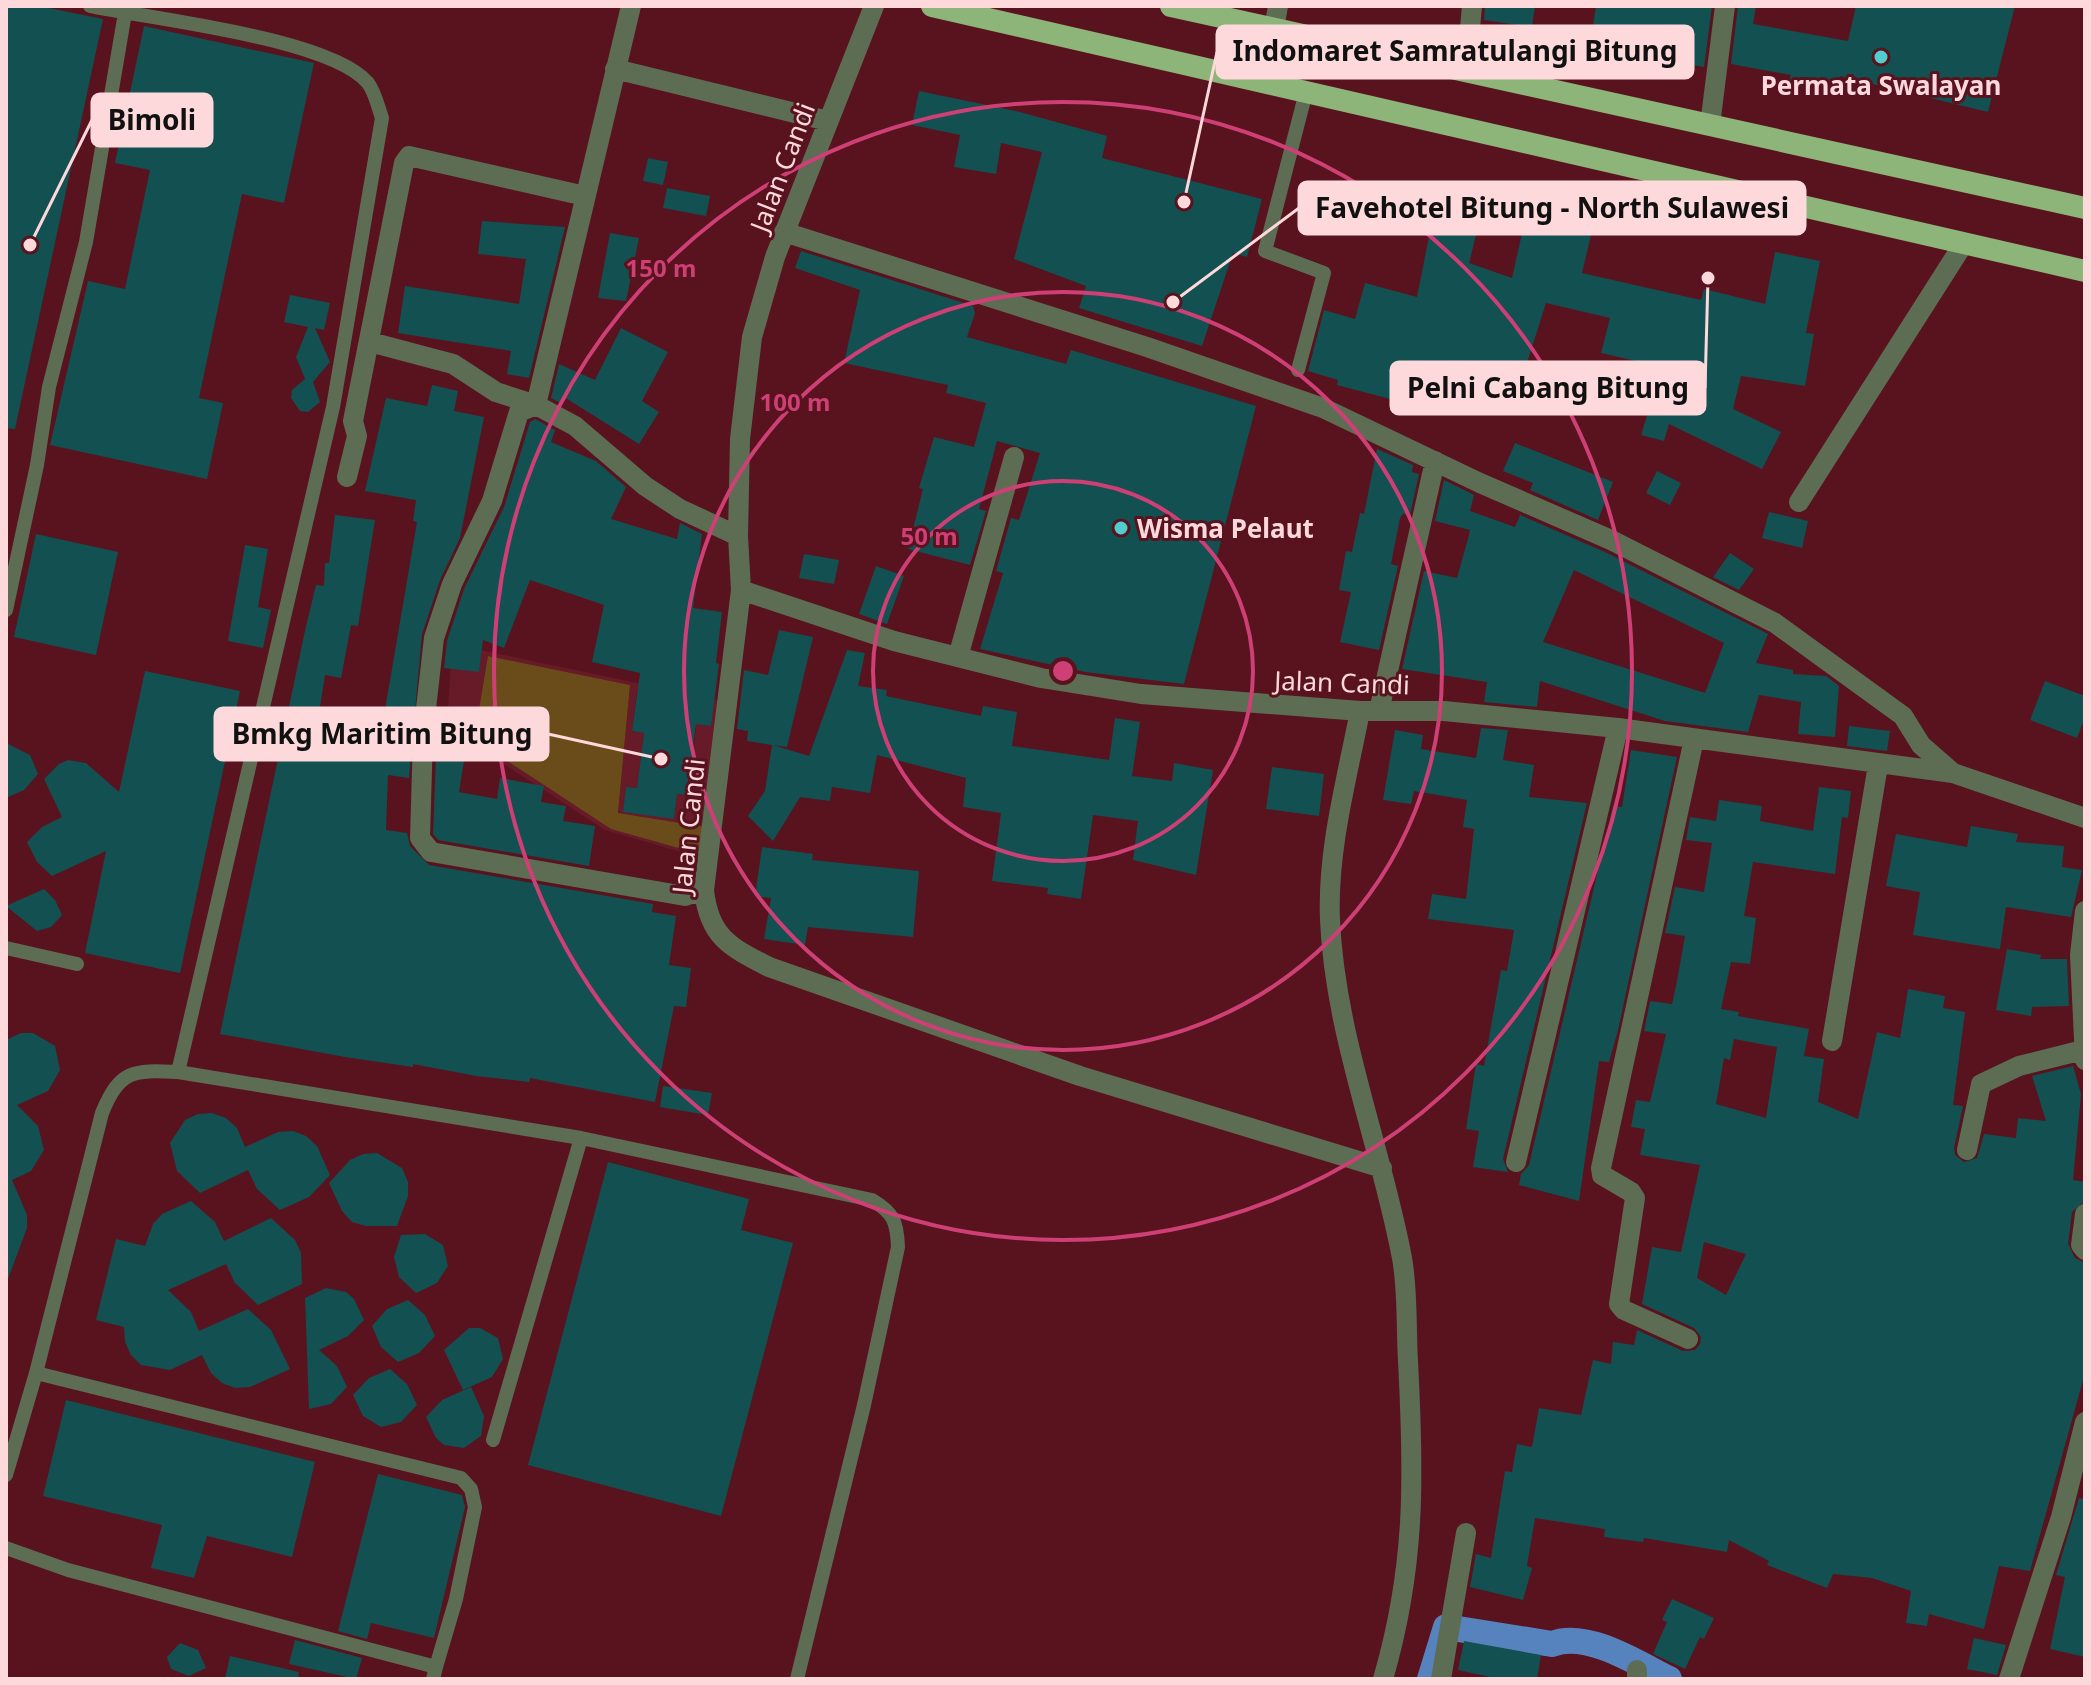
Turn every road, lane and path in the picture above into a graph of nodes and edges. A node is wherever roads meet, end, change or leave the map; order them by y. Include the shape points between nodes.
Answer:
1 (90, 6) edge
2 (631, 6) edge
3 (874, 6) edge
4 (932, 6) edge
5 (1171, 6) edge
6 (1278, 6) edge
7 (1472, 6) edge
8 (1725, 6) edge
9 (125, 13) junction
10 (1274, 29) junction
11 (615, 69) junction
12 (1466, 72) junction
13 (1306, 92) junction
14 (828, 121) junction
15 (1710, 125) junction
16 (585, 196) junction
17 (2085, 208) edge
18 (784, 232) junction
19 (1964, 243) junction
20 (2085, 271) edge
21 (370, 342) junction
22 (1298, 370) dead end
23 (536, 405) junction
24 (1014, 457) dead end
25 (1435, 461) junction
26 (347, 477) dead end
27 (1799, 502) dead end
28 (738, 536) junction
29 (741, 590) junction
30 (6, 610) edge
31 (958, 657) junction
32 (1370, 711) junction
33 (1618, 728) junction
34 (1694, 739) junction
35 (1878, 765) junction
36 (1953, 773) junction
37 (2085, 818) edge
38 (704, 890) junction
39 (2085, 911) edge
40 (6, 948) edge
41 (77, 964) dead end
42 (1832, 1041) dead end
43 (2084, 1055) edge
44 (178, 1072) junction
45 (581, 1138) junction
46 (1967, 1150) dead end
47 (1516, 1162) dead end
48 (1382, 1168) junction
49 (2085, 1214) edge
50 (2085, 1250) edge
51 (1688, 1339) dead end
52 (36, 1373) junction
53 (2085, 1422) edge
54 (493, 1440) dead end
55 (10, 1447) edge
56 (6, 1475) edge
57 (1466, 1533) dead end
58 (6, 1548) edge
59 (435, 1673) edge
60 (797, 1679) edge
61 (1383, 1679) edge
62 (1441, 1679) edge
63 (2009, 1679) edge

1 - 9 lane
2 - 11 street
3 - 14 street, Jalan Candi
4 - 13 highway
5 - 10 highway
6 - 10 street
7 - 12 street
8 - 15 street
9 - 30 lane via 86,242 52,374
9 - 44 lane via 282,43 344,64 368,83 382,118 333,407
10 - 12 highway
11 - 14 street
11 - 16 street
12 - 15 highway
13 - 19 highway
13 - 22 lane via 1265,251 1324,273
14 - 18 street, Jalan Candi
15 - 17 highway
16 - 21 street via 409,156
16 - 23 street
18 - 25 street via 1281,392
18 - 28 street, Jalan Candi via 752,337 740,439
19 - 20 highway
19 - 27 street
21 - 23 street via 453,364 496,392
21 - 26 street
23 - 28 street via 575,426 680,509
23 - 38 street via 519,412 492,501 452,584 434,638 423,735 422,845 431,852 685,896
24 - 31 street
25 - 32 street
25 - 36 street via 1611,540 1775,623 1903,716 1921,745
28 - 29 street, Jalan Candi
29 - 31 street, Jalan Candi via 800,613
29 - 38 street, Jalan Candi
31 - 32 street, Jalan Candi via 1041,678 1141,694
32 - 33 street, Jalan Candi via 1444,711
32 - 48 street via 1339,815 1330,918 1348,1033
33 - 34 street, Jalan Candi
33 - 47 street
34 - 35 street, Jalan Candi
34 - 51 street via 1601,1168 1602,1175 1635,1198 1619,1304
35 - 36 street, Jalan Candi
35 - 42 street
36 - 37 street
38 - 48 street, Jalan Candi via 706,916 721,937 769,967 1080,1076
39 - 43 street via 2080,955
40 - 41 lane
43 - 46 street via 2019,1066 1981,1084
44 - 45 lane
44 - 52 lane via 139,1070 112,1090
45 - 54 lane
45 - 60 lane via 872,1200 897,1221 891,1289
48 - 61 street via 1402,1261 1413,1470 1408,1571
49 - 50 street
52 - 55 lane
52 - 59 lane via 461,1478 471,1489 475,1507
53 - 63 street
55 - 56 lane
57 - 62 street
58 - 59 lane

